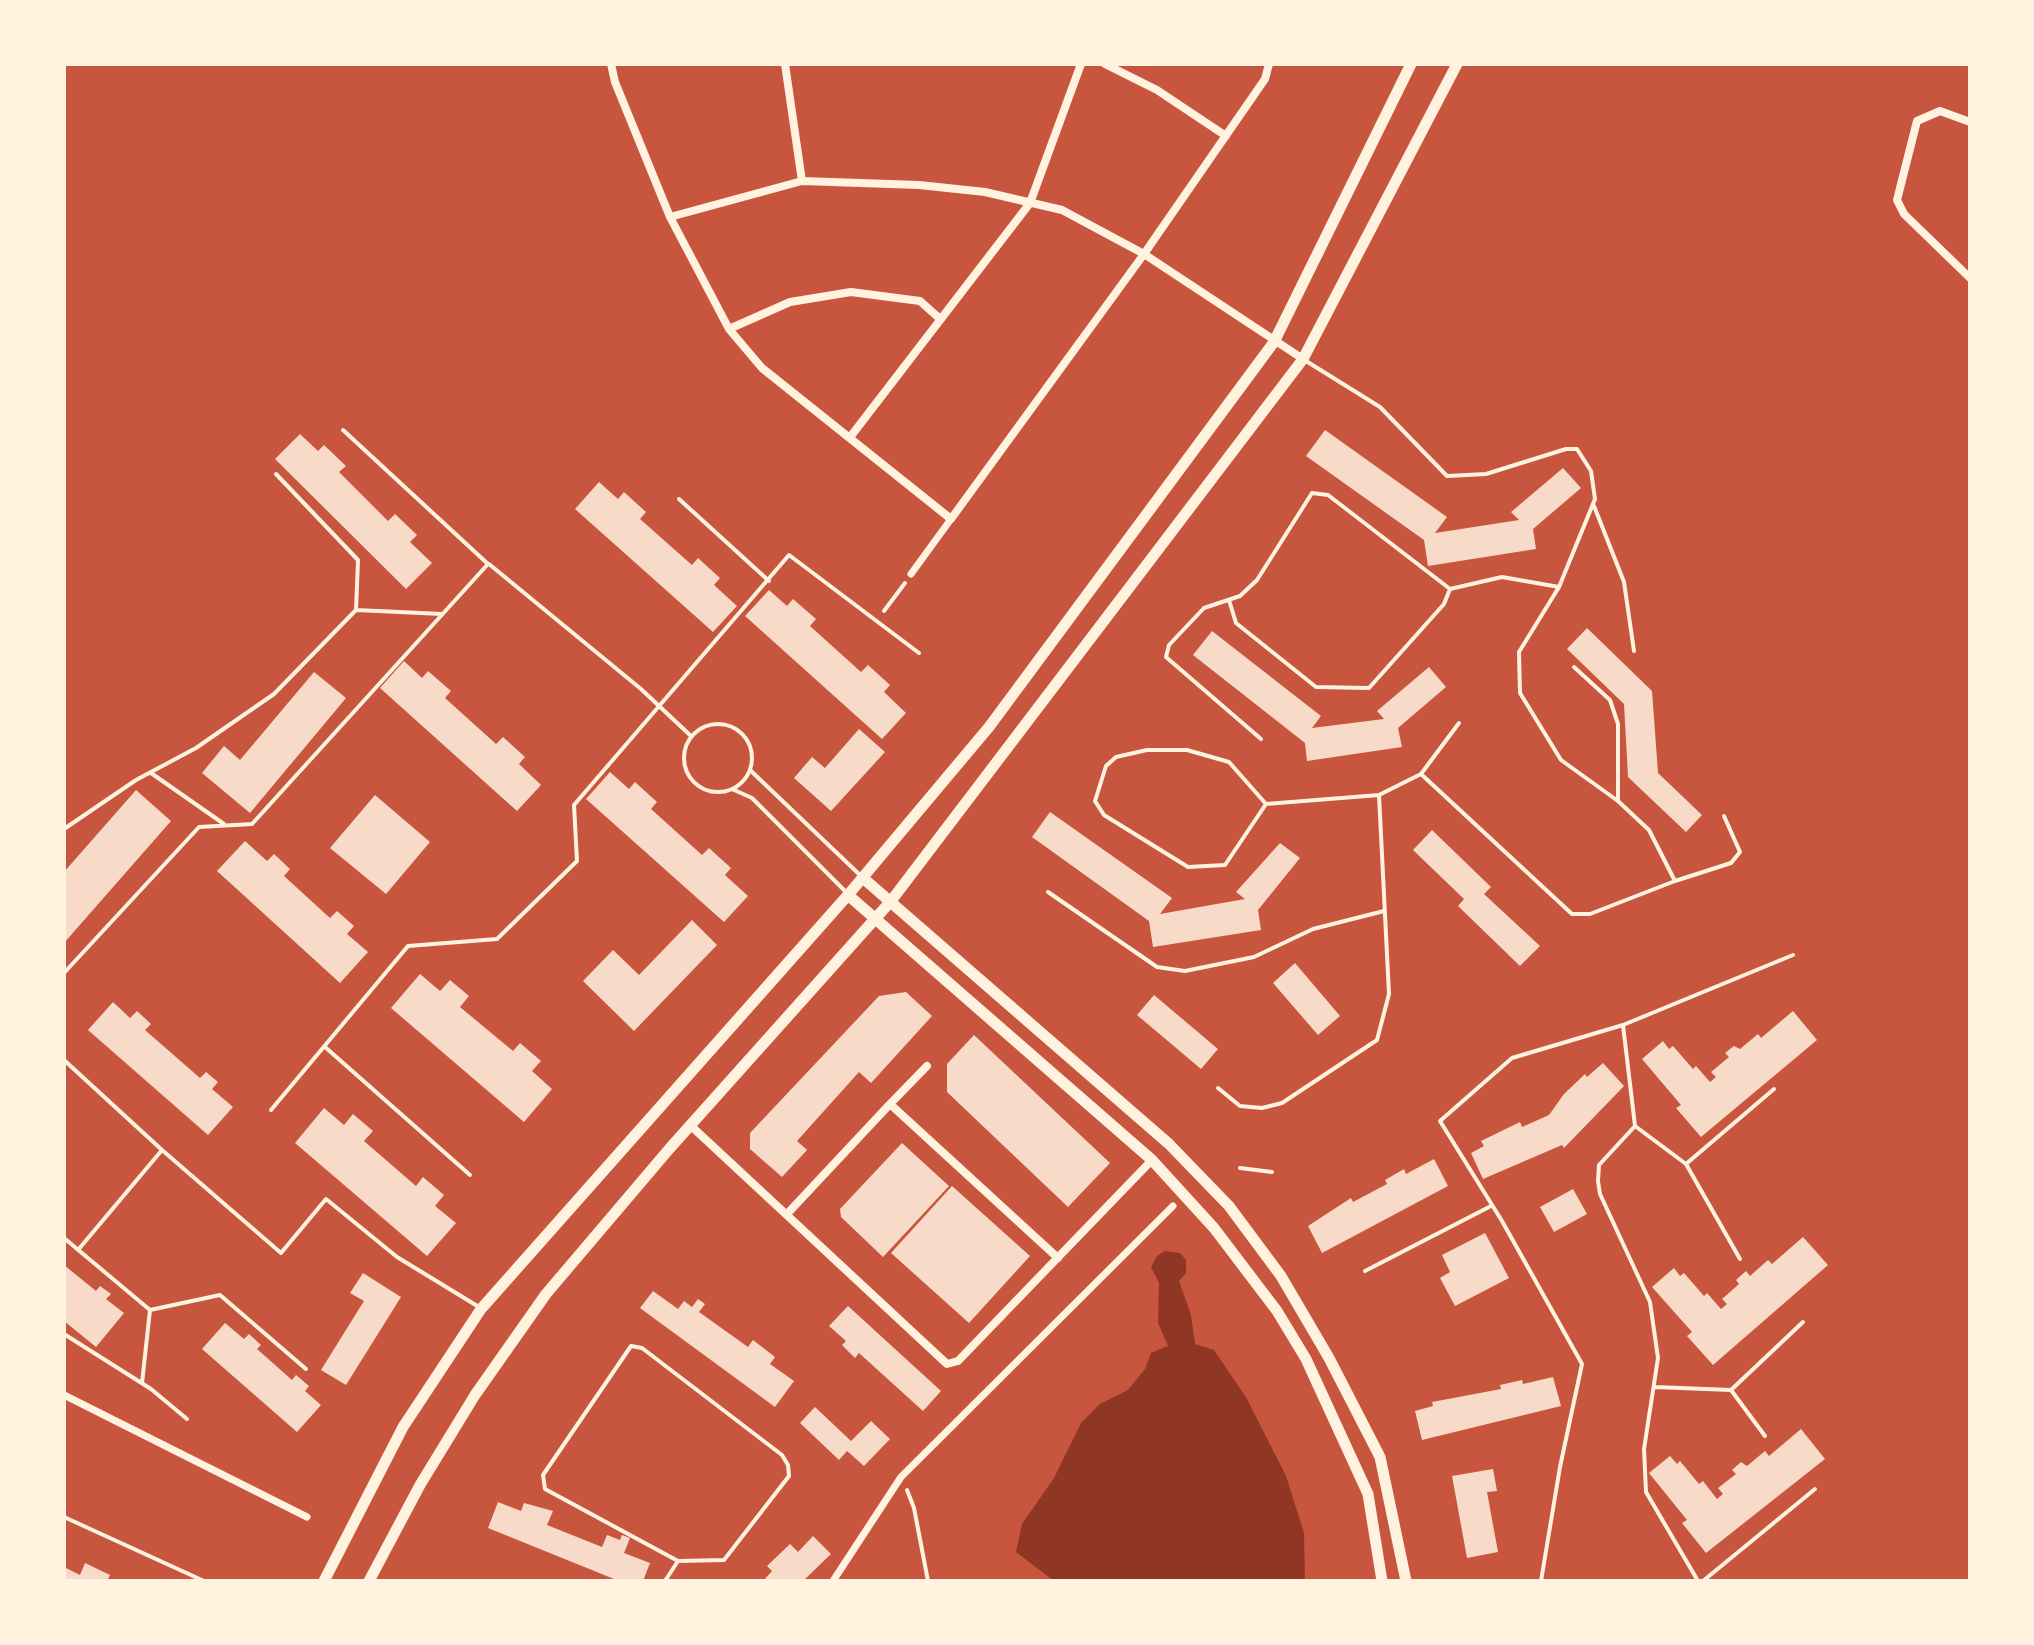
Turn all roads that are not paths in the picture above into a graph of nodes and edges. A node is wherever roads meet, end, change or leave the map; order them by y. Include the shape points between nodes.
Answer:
1 (611, 64) edge
2 (785, 64) edge
3 (1081, 64) edge
4 (1105, 64) edge
5 (1269, 64) edge
6 (1411, 64) edge
7 (1457, 64) edge
8 (1970, 122) edge
9 (1226, 136) junction
10 (802, 181) junction
11 (1030, 203) junction
12 (670, 217) junction
13 (1144, 254) junction
14 (1970, 278) edge
15 (939, 318) junction
16 (729, 329) junction
17 (1274, 342) junction
18 (1303, 359) junction
19 (343, 430) dead end
20 (851, 436) junction
21 (276, 474) dead end
22 (679, 499) dead end
23 (1593, 503) junction
24 (951, 519) junction
25 (488, 564) junction
26 (911, 574) road end
27 (769, 581) junction
28 (1559, 587) junction
29 (1450, 589) junction
30 (1229, 600) junction
31 (356, 610) junction
32 (442, 614) junction
33 (1634, 651) dead end
34 (919, 653) dead end
35 (1574, 667) dead end
36 (657, 704) junction
37 (1459, 723) dead end
38 (691, 736) junction
39 (1261, 739) dead end
40 (750, 770) junction
41 (151, 773) junction
42 (1421, 774) junction
43 (732, 789) junction
44 (1379, 795) junction
45 (1618, 801) junction
46 (1266, 804) junction
47 (1724, 816) dead end
48 (226, 826) junction
49 (64, 829) edge
50 (863, 878) junction
51 (1675, 881) junction
52 (1048, 892) dead end
53 (848, 895) junction
54 (891, 901) junction
55 (1384, 911) junction
56 (875, 919) junction
57 (1793, 955) dead end
58 (64, 973) edge
59 (1623, 1025) junction
60 (324, 1046) junction
61 (64, 1060) edge
62 (927, 1066) dead end
63 (1218, 1088) dead end
64 (1774, 1089) dead end
65 (890, 1104) junction
66 (271, 1110) dead end
67 (690, 1125) junction
68 (1635, 1126) junction
69 (1169, 1144) junction
70 (162, 1150) junction
71 (1152, 1160) junction
72 (1686, 1164) junction
73 (470, 1175) dead end
74 (1492, 1205) junction
75 (1173, 1206) dead end
76 (787, 1214) junction
77 (64, 1238) edge
78 (78, 1250) junction
79 (1058, 1258) junction
80 (1740, 1259) dead end
81 (1365, 1271) dead end
82 (481, 1309) junction
83 (150, 1310) junction
84 (1803, 1322) dead end
85 (64, 1334) edge
86 (306, 1369) dead end
87 (142, 1383) junction
88 (1655, 1387) junction
89 (1731, 1390) junction
90 (64, 1395) edge
91 (187, 1419) dead end
92 (1765, 1436) dead end
93 (1815, 1489) dead end
94 (64, 1517) edge
95 (307, 1517) dead end
96 (678, 1561) junction
97 (204, 1581) edge
98 (324, 1581) edge
99 (369, 1581) edge
100 (665, 1581) edge
101 (833, 1581) edge
102 (1382, 1581) edge
103 (1406, 1581) edge
104 (1541, 1581) edge
105 (1701, 1581) edge

1 - 12 street
2 - 10 street
3 - 11 street
4 - 9 street via 1157,90
5 - 9 street via 1265,79
6 - 17 street
7 - 18 street
8 - 14 street via 1940,111 1917,121 1897,200 1904,214
9 - 13 street
10 - 11 street via 919,185
10 - 12 street
11 - 13 street via 1062,210
11 - 15 street
12 - 16 street
13 - 17 street
13 - 24 street
15 - 16 street via 920,301 851,292 790,302
15 - 20 street
16 - 20 street via 762,368
17 - 18 street
17 - 50 street via 989,727
18 - 23 lane via 1380,407 1447,476 1486,474 1577,449 1591,471
18 - 54 street
19 - 25 lane
20 - 24 street
21 - 31 lane via 358,560
22 - 27 lane
23 - 28 lane
23 - 33 lane via 1624,582
24 - 26 street
25 - 32 lane
25 - 36 lane
27 - 34 lane via 789,555
27 - 36 lane
28 - 29 lane via 1502,577
28 - 45 lane via 1519,652 1520,693 1561,760
29 - 30 lane via 1328,495 1312,493 1257,580
29 - 30 lane via 1444,604 1369,688 1316,687 1236,623
30 - 39 lane via 1204,608 1169,645 1166,657
31 - 32 lane
31 - 41 lane via 274,694
32 - 48 lane via 252,824
35 - 45 lane via 1610,700 1618,724
36 - 38 lane
36 - 60 lane via 574,805 577,861 497,939 408,946
37 - 42 lane
38 - 40 lane via 710,725 732,727 748,741
38 - 43 lane via 683,758 690,779 709,791
40 - 43 lane
40 - 50 lane
41 - 48 lane
41 - 49 lane
42 - 44 lane
42 - 51 lane via 1572,914 1590,914
43 - 53 lane via 752,798
44 - 46 lane
44 - 55 lane
45 - 51 lane via 1649,830
46 - 46 lane via 1225,865 1188,867 1104,815 1095,801 1106,766 1116,757 1187,750 1229,762
47 - 51 lane via 1740,852 1731,863
48 - 58 lane via 199,827
50 - 53 street
50 - 54 street
52 - 55 lane via 1157,967 1185,971 1254,957 1313,929
53 - 56 street
53 - 82 street
54 - 56 street
54 - 69 street
55 - 63 lane via 1389,994 1377,1040 1282,1103 1240,1106
56 - 67 street
56 - 71 street
57 - 59 lane
59 - 68 lane
59 - 74 lane via 1512,1058 1440,1121
60 - 66 lane
60 - 73 lane
61 - 70 lane
62 - 65 street
64 - 72 lane
65 - 76 street
65 - 79 street
67 - 76 street
67 - 99 street via 546,1294 451,1434
68 - 72 lane
68 - 88 lane via 1599,1165 1598,1181 1650,1302 1658,1358
69 - 71 street
69 - 103 street via 1229,1206 1281,1276 1329,1358 1380,1457
70 - 78 lane
70 - 82 lane via 281,1253 326,1199 397,1257
71 - 79 street
71 - 102 street via 1229,1247 1306,1359 1368,1494
72 - 80 lane
74 - 81 lane
74 - 104 lane via 1582,1364
75 - 101 street via 901,1477
76 - 79 street via 947,1364 958,1361
77 - 78 lane
78 - 83 lane
82 - 98 street via 403,1427
83 - 86 lane via 220,1295
83 - 87 lane
84 - 89 lane
85 - 87 lane
87 - 91 lane
88 - 89 lane
88 - 105 lane via 1644,1449 1646,1492
89 - 92 lane
90 - 95 street
93 - 105 lane
94 - 97 lane
96 - 96 lane via 724,1560 789,1476 788,1465 782,1455 642,1348 631,1346 543,1481 545,1489
96 - 100 lane

